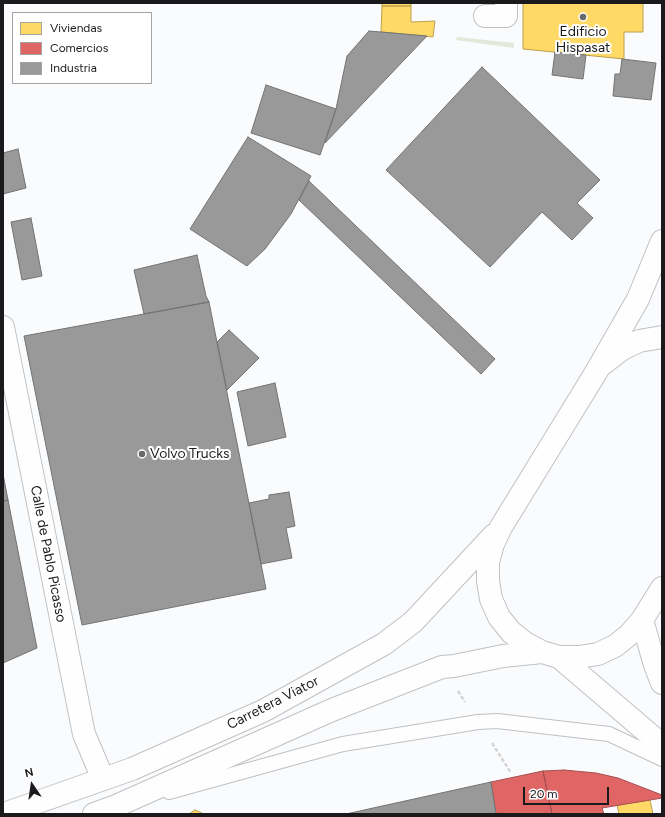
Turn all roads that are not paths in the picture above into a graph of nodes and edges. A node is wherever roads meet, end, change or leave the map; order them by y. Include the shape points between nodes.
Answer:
1 (506, 3) edge
2 (485, 16) dead end
3 (662, 241) edge
4 (3, 327) edge
5 (662, 337) edge
6 (594, 374) junction
7 (501, 527) junction
8 (662, 588) edge
9 (642, 620) junction
10 (550, 655) junction
11 (662, 683) edge
12 (662, 745) edge
13 (662, 759) edge
14 (103, 779) junction
15 (104, 811) edge
16 (4, 814) edge

1 - 2 main road via 506,16
3 - 6 main road via 638,299
4 - 14 main road, Calle de Pablo Picasso via 84,734
5 - 6 main road via 639,341 622,349 606,360
6 - 7 main road
7 - 10 main road via 488,562 488,581 492,599 499,617 511,632 525,644
7 - 14 main road, Carretera Viator via 413,622 384,644 263,711 132,769
8 - 9 main road, Carretera Viator
9 - 10 main road, Carretera Viator via 615,646 598,654 579,657
9 - 11 main road
10 - 12 main road
10 - 15 main road, Carretera Viator via 503,656 442,667 332,710
13 - 15 lane via 608,734 498,721 478,722 343,744
14 - 16 main road, Carretera Viator

